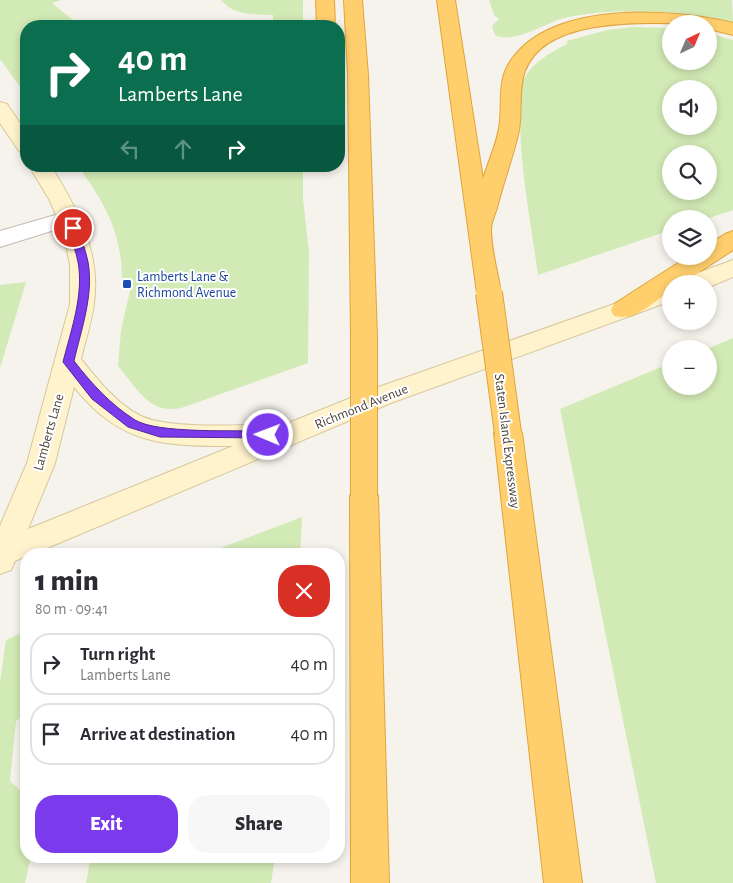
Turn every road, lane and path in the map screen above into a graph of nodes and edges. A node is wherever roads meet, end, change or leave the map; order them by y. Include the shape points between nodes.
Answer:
1 (325, 0) edge
2 (353, 0) edge
3 (446, 0) edge
4 (326, 20) edge
5 (733, 29) edge
6 (345, 84) edge
7 (0, 108) edge
8 (359, 120) junction
9 (20, 138) edge
10 (43, 172) edge
11 (69, 218) junction
12 (479, 230) junction
13 (0, 239) edge
14 (733, 239) edge
15 (717, 249) edge
16 (693, 265) edge
17 (733, 268) edge
18 (715, 275) edge
19 (662, 295) edge
20 (623, 310) junction
21 (68, 362) junction
22 (288, 436) junction
23 (20, 548) edge
24 (20, 548) edge
25 (1, 556) edge
26 (370, 883) edge
27 (563, 883) edge

1 - 4 highway
2 - 8 highway
3 - 12 highway, Staten Island Expressway
5 - 12 highway via 684,19 625,18 570,27 532,46 514,75 510,125
6 - 8 highway
7 - 9 main road
8 - 26 highway, bridge
10 - 11 main road, Lamberts Lane
11 - 13 street
11 - 21 main road, Lamberts Lane via 83,262 84,281
12 - 27 highway, Staten Island Expressway, bridge via 508,433
14 - 15 highway
16 - 20 highway
17 - 18 main road
19 - 20 main road, Richmond Avenue
20 - 22 main road, Richmond Avenue via 382,396
21 - 22 main road via 112,411 137,425 160,432
21 - 25 main road, Lamberts Lane via 41,463
22 - 24 main road, Richmond Avenue
23 - 25 main road, Richmond Avenue

